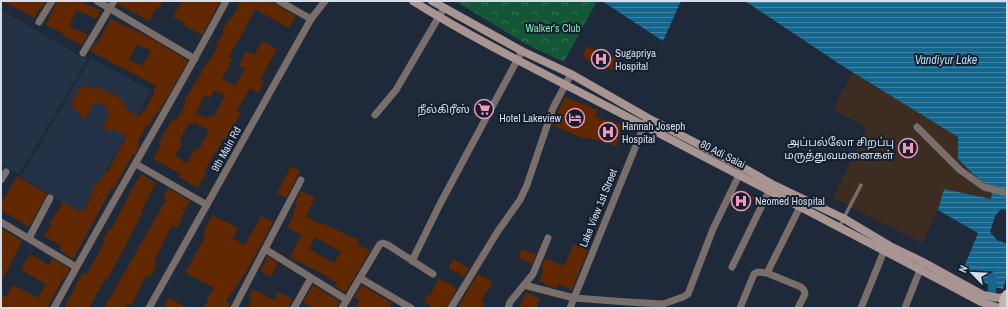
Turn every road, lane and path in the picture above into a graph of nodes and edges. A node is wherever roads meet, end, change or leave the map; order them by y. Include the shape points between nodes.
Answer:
1 (52, 1) edge
2 (97, 1) edge
3 (114, 1) edge
4 (226, 1) edge
5 (278, 1) edge
6 (325, 1) edge
7 (413, 1) edge
8 (432, 1) edge
9 (444, 8) junction
10 (110, 9) junction
11 (439, 17) junction
12 (312, 19) junction
13 (39, 22) dead end
14 (522, 51) junction
15 (83, 53) dead end
16 (195, 59) junction
17 (517, 60) junction
18 (571, 74) junction
19 (565, 84) junction
20 (375, 115) dead end
21 (646, 121) junction
22 (917, 127) dead end
23 (136, 164) junction
24 (741, 171) junction
25 (6, 172) dead end
26 (1, 180) edge
27 (301, 180) dead end
28 (861, 185) dead end
29 (771, 187) junction
30 (1007, 193) edge
31 (50, 198) dead end
32 (802, 203) junction
33 (207, 205) junction
34 (843, 218) junction
35 (1, 222) edge
36 (838, 228) junction
37 (29, 238) junction
38 (548, 238) dead end
39 (265, 249) junction
40 (887, 249) junction
41 (412, 261) junction
42 (921, 266) junction
43 (76, 267) junction
44 (732, 268) dead end
45 (767, 273) junction
46 (433, 274) dead end
47 (311, 278) junction
48 (360, 278) junction
49 (524, 285) junction
50 (1004, 296) edge
51 (574, 298) junction
52 (982, 298) junction
53 (347, 300) junction
54 (627, 305) edge
55 (662, 306) edge
56 (54, 308) edge
57 (149, 308) edge
58 (234, 308) edge
59 (294, 308) edge
60 (342, 308) edge
61 (411, 308) edge
62 (451, 308) edge
63 (508, 308) edge
64 (570, 308) edge
65 (740, 308) edge
66 (798, 308) edge
67 (861, 308) edge
68 (904, 308) edge
69 (1002, 308) edge

1 - 13 street
2 - 10 street
3 - 10 street
4 - 16 street
5 - 12 street
6 - 12 street, 9th Main Rd
7 - 11 main road, 80 Adi Salai
8 - 9 main road, 80 Adi Salai
9 - 11 street
9 - 14 main road, 80 Adi Salai
10 - 15 street
10 - 16 street
11 - 17 main road, 80 Adi Salai
11 - 20 street via 396,90
12 - 33 street, 9th Main Rd
14 - 17 street
14 - 18 main road, 80 Adi Salai
16 - 23 street
17 - 19 main road, 80 Adi Salai
17 - 41 street
18 - 19 street
18 - 21 main road, 80 Adi Salai
19 - 21 main road, 80 Adi Salai
19 - 62 street via 553,108 520,200
21 - 24 main road, 80 Adi Salai
21 - 51 street, Lake View 1st Street
22 - 30 street via 960,170 990,189
23 - 33 street
23 - 43 street
24 - 29 main road, 80 Adi Salai
24 - 55 street via 713,229 688,294
25 - 26 street
27 - 39 street
28 - 34 lane
29 - 32 main road, 80 Adi Salai
29 - 44 street
31 - 37 street
32 - 34 main road, 80 Adi Salai
32 - 36 main road, 80 Adi Salai
32 - 45 street
33 - 57 street, 9th Main Rd
34 - 36 lane
34 - 40 main road, 80 Adi Salai
35 - 37 street
36 - 40 main road, 80 Adi Salai
37 - 43 street
38 - 49 street via 533,274
39 - 47 street
39 - 58 street
40 - 42 main road, 80 Adi Salai
40 - 67 street
41 - 46 street
41 - 48 street via 383,243
42 - 52 main road, 80 Adi Salai
42 - 68 street
43 - 56 street
45 - 65 street via 754,274
45 - 66 street via 804,290 805,294
47 - 53 street
47 - 59 street
48 - 53 street
48 - 61 street
49 - 51 street
49 - 63 street
50 - 52 main road, 80 Adi Salai
50 - 69 main road
51 - 54 street
51 - 64 street, Lake View 1st Street
52 - 69 main road, 80 Adi Salai
53 - 60 street
54 - 55 street

